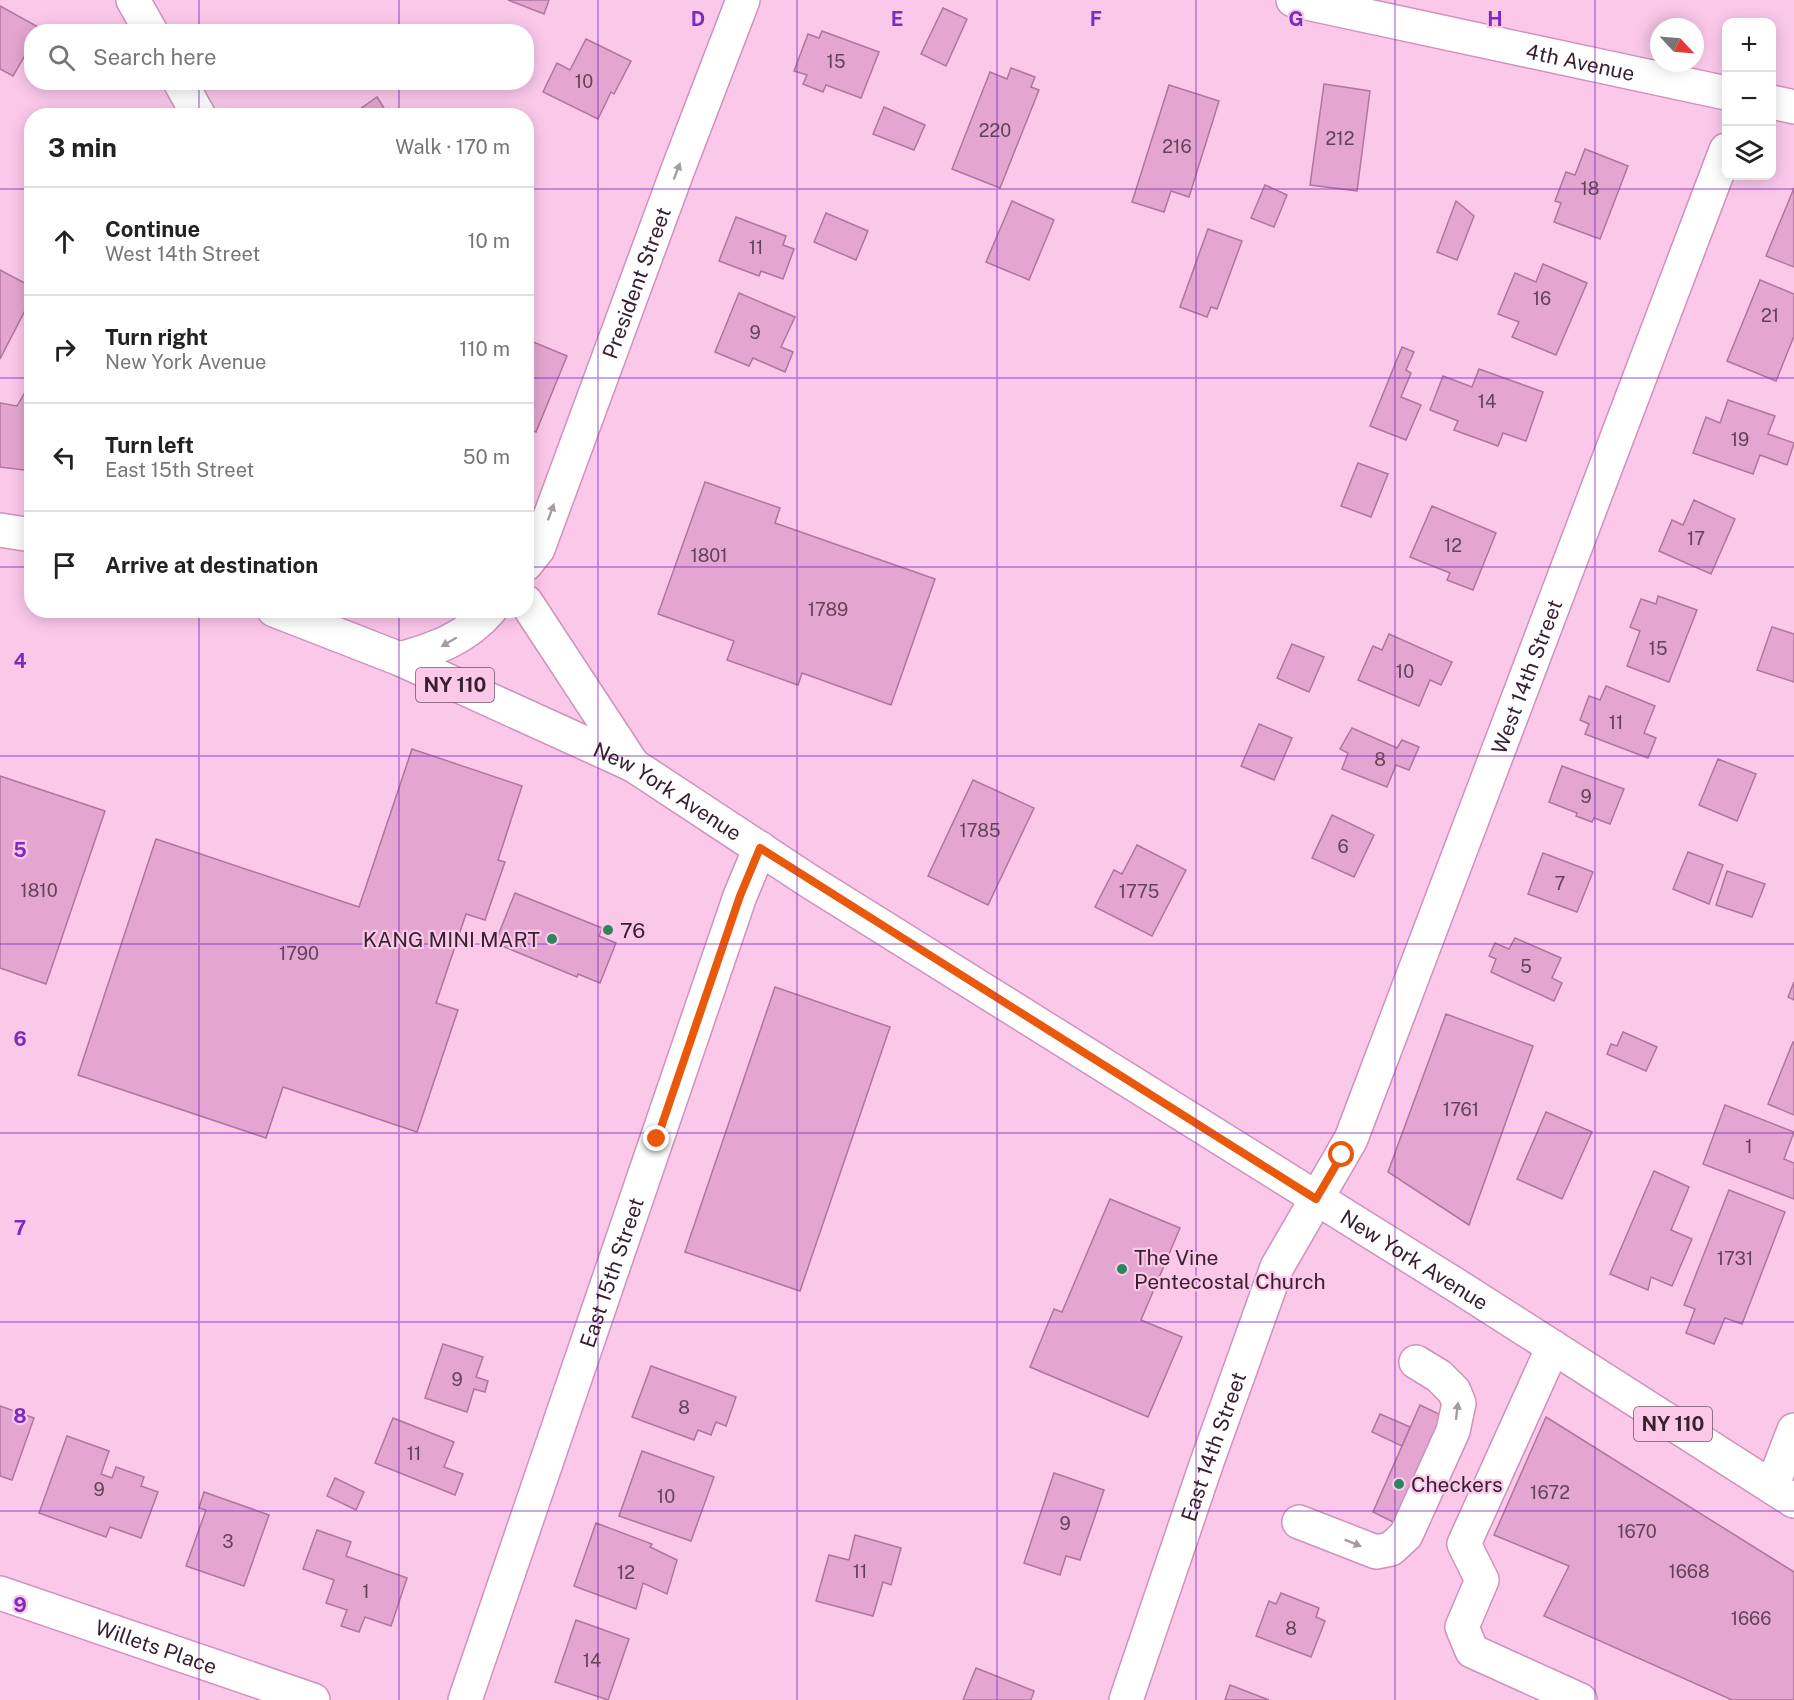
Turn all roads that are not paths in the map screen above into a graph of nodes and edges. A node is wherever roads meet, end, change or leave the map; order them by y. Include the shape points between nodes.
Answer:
1 (133, 0) edge
2 (743, 0) edge
3 (1293, 0) edge
4 (146, 24) edge
5 (184, 90) edge
6 (1722, 92) edge
7 (1776, 103) edge
8 (1794, 107) edge
9 (195, 108) edge
10 (1722, 161) edge
11 (0, 530) edge
12 (24, 533) edge
13 (534, 554) edge
14 (534, 614) edge
15 (295, 618) edge
16 (482, 618) edge
17 (400, 659) junction
18 (633, 765) junction
19 (760, 848) junction
20 (1316, 1199) junction
21 (1553, 1347) junction
22 (1416, 1362) dead end
23 (1794, 1430) edge
24 (1783, 1494) edge
25 (1299, 1522) dead end
26 (0, 1593) edge
27 (313, 1700) edge
28 (465, 1700) edge
29 (1126, 1700) edge
30 (1580, 1700) edge

1 - 4 street
13 -> 2 street, President Street
3 - 6 street, 4th Avenue
5 - 9 street
7 - 8 street
10 - 20 street, West 14th Street via 1356,1128
11 - 12 street
14 - 18 street
15 - 17 street, New York Avenue / NY 110
16 -> 17 street via 445,645
17 - 18 street, New York Avenue / NY 110
18 - 19 street, New York Avenue / NY 110
19 - 20 street, New York Avenue / NY 110
19 - 28 street, East 15th Street via 736,906
20 - 21 street, New York Avenue / NY 110
20 - 29 street, East 14th Street via 1277,1267
21 - 24 street, New York Avenue / NY 110
21 - 30 street via 1464,1545 1482,1580 1462,1628 1472,1651
25 -> 22 street via 1376,1552 1391,1549 1406,1536 1453,1431 1459,1403 1454,1391 1439,1376
23 - 24 street
26 - 27 street, Willets Place

